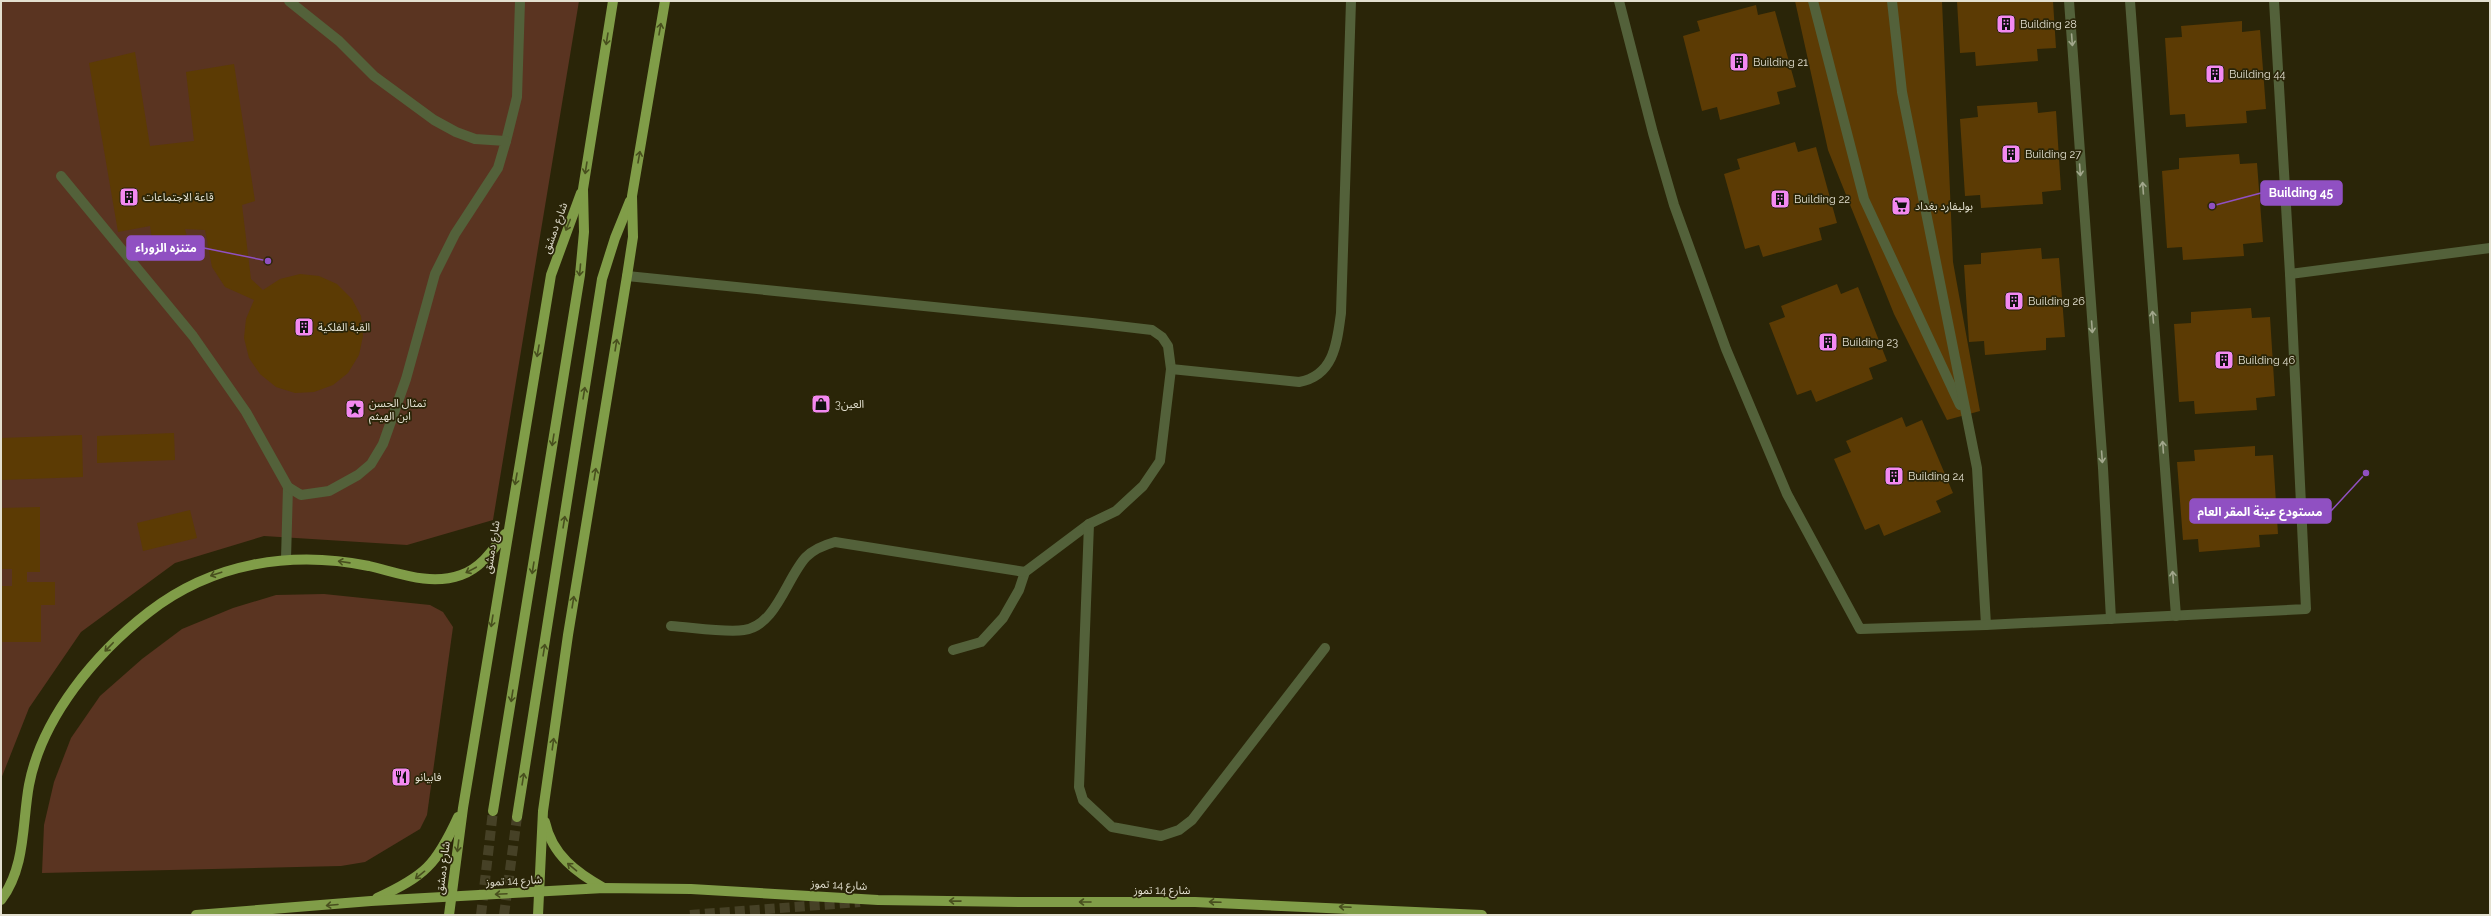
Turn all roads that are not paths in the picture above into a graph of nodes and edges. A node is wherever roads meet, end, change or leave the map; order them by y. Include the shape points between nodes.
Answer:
1 (289, 1) edge
2 (520, 1) edge
3 (613, 1) edge
4 (665, 1) edge
5 (1350, 1) edge
6 (1619, 1) edge
7 (1813, 1) edge
8 (1892, 1) edge
9 (2069, 1) edge
10 (2130, 1) edge
11 (2274, 1) edge
12 (506, 141) junction
13 (61, 176) dead end
14 (583, 189) junction
15 (632, 196) junction
16 (2490, 248) edge
17 (2290, 274) junction
18 (627, 276) junction
19 (1171, 369) junction
20 (1968, 423) junction
21 (288, 488) junction
22 (1089, 524) junction
23 (507, 532) junction
24 (286, 559) junction
25 (1025, 572) junction
26 (2176, 616) junction
27 (2111, 619) junction
28 (1986, 625) junction
29 (671, 626) dead end
30 (1325, 648) dead end
31 (954, 650) dead end
32 (462, 808) junction
33 (494, 811) tunnel mouth
34 (543, 811) junction
35 (517, 817) tunnel mouth
36 (604, 888) junction
37 (540, 892) junction
38 (452, 896) junction
39 (1, 900) edge
40 (371, 901) junction
41 (196, 915) edge
42 (450, 915) edge
43 (538, 915) edge
44 (1482, 915) edge

1 - 12 street via 339,41 374,76 428,116 456,132 475,139
2 - 12 street via 517,97
3 -> 14 main road, شارع دمشق
15 -> 4 main road
5 - 19 street via 1341,313 1336,345 1329,364 1317,376 1298,382
6 - 28 street via 1674,205 1723,342 1787,494 1860,629
7 - 20 street via 1864,199
8 - 20 street via 1902,92
9 -> 27 street via 2103,468
26 -> 10 street
11 - 17 street
12 - 21 street via 498,168 455,234 435,274 393,418 383,444 371,464 358,475 329,491 301,495
13 - 21 street via 193,336 226,380
14 -> 23 main road, شارع دمشق via 551,275
14 -> 33 main road, شارع دمشق via 584,232 580,275
15 - 18 main road via 633,237
35 -> 15 main road via 602,279
16 - 17 street
17 - 26 street via 2306,609
18 - 19 street via 1152,330 1162,337 1168,346
34 -> 18 main road via 568,635
19 - 22 street via 1160,461 1143,486 1116,511
20 - 28 street via 1977,468
21 - 24 street
22 - 25 street
22 - 30 street via 1079,787 1084,800 1112,827 1161,836 1179,830 1192,820
23 -> 24 main road via 486,559 474,569 444,579 425,579 343,562
23 -> 32 main road, شارع دمشق
24 -> 39 main road via 260,562 210,576 179,592 122,634 94,662 62,707 41,750 29,783 22,845 15,873
25 - 29 street via 835,542 822,546 806,557 782,596 762,621 745,630
25 - 31 street via 1019,590 1003,618 990,633 981,642
26 - 27 street
27 - 28 street
32 -> 38 main road, شارع دمشق
32 -> 40 main road via 445,845 433,863 418,878
36 -> 34 main road via 569,865 556,849 547,831
34 - 37 main road
36 - 37 main road, شارع 14 تموز
44 -> 36 main road, شارع 14 تموز via 1195,902 886,900 690,889
37 -> 38 main road, شارع 14 تموز
37 - 43 main road
38 - 40 main road, شارع 14 تموز
38 - 42 main road, شارع دمشق
40 -> 41 main road, شارع 14 تموز

